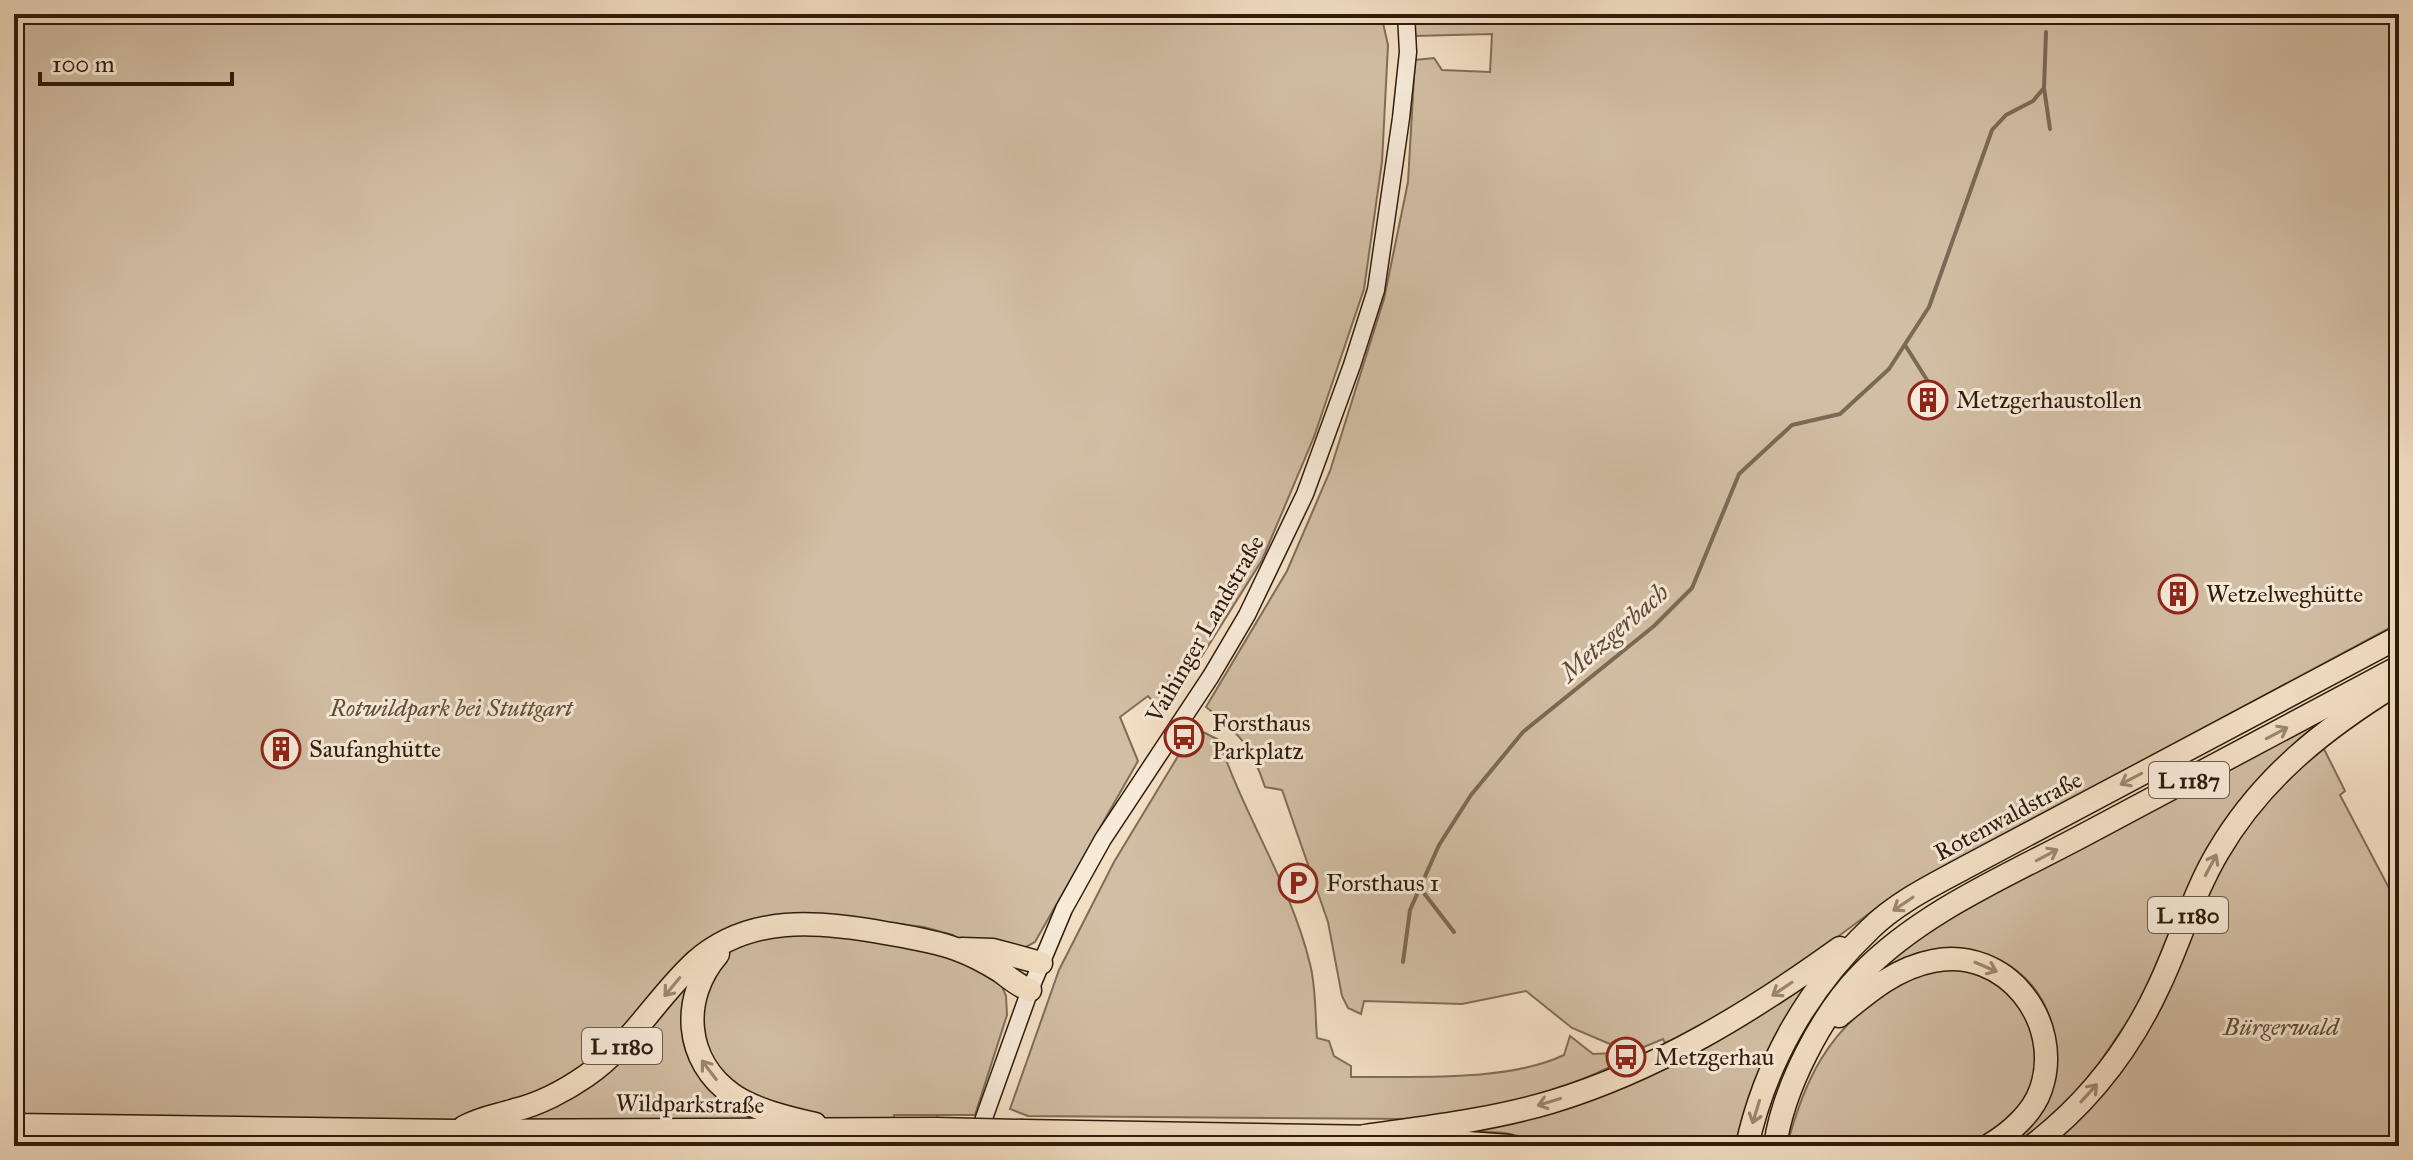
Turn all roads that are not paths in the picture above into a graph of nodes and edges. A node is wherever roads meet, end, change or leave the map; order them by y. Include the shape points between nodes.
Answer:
1 (1406, 14) edge
2 (2399, 637) edge
3 (2399, 667) edge
4 (2399, 683) edge
5 (1870, 929) junction
6 (732, 938) junction
7 (957, 949) junction
8 (1041, 963) junction
9 (1030, 990) junction
10 (1820, 1032) junction
11 (14, 1125) edge
12 (838, 1129) junction
13 (456, 1131) junction
14 (1365, 1136) junction
15 (974, 1146) edge
16 (1509, 1146) edge
17 (1747, 1146) edge
18 (1775, 1146) edge
19 (1988, 1146) edge
20 (2032, 1146) edge

1 - 8 street, Vaihinger Landstraße via 1401,118 1376,290 1305,494 1247,615 1083,874
2 -> 5 highway, Rotenwaldstraße / L 1187 via 1968,866
10 -> 3 highway, L 1187 via 1860,975 1923,924
20 -> 4 highway, L 1180 via 2084,1099 2122,1052 2159,987 2207,871 2255,798 2314,740
5 -> 14 highway, L 1180 via 1738,1017 1599,1086 1478,1120
5 -> 17 highway, Rotenwaldstraße / L 1187 via 1818,989 1785,1039
6 - 7 highway, L 1180 via 771,926 806,923 888,933
12 -> 6 highway, L 1180 via 744,1101 702,1062 692,1028 696,992 710,963
6 -> 13 highway, L 1180 via 694,963 620,1049 586,1076 528,1106 485,1116
7 - 8 highway, L 1180 via 993,950
7 - 9 highway, L 1180
8 - 9 street, Vaihinger Landstraße
9 - 15 street, Vaihinger Landstraße
10 - 18 highway, L 1187 via 1792,1085
10 -> 19 highway via 1881,982 1916,966 1961,960 2002,975 2018,987 2039,1017 2045,1070 2031,1108
11 - 13 highway, Wildparkstraße / L 1180
12 - 13 highway, Wildparkstraße / L 1180
12 - 14 highway, Wildparkstraße / L 1180, bridge
14 - 16 highway, L 1180

